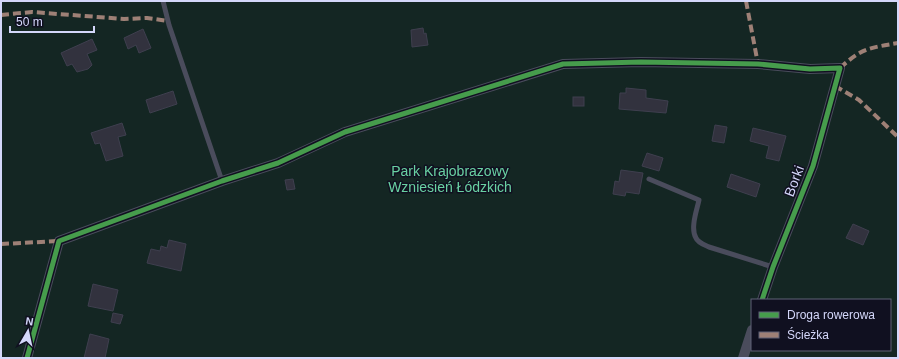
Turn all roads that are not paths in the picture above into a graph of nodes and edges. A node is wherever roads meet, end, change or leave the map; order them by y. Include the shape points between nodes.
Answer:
1 (163, 1) edge
2 (649, 179) dead end
3 (222, 181) junction
4 (773, 267) junction
5 (762, 299) edge
6 (751, 333) edge
7 (27, 358) edge
8 (743, 358) edge

1 - 3 lane via 169,26
2 - 4 lane via 699,200 694,226 696,238 700,242
3 - 4 street, Borki via 278,163 346,132 563,64 649,62 758,64 826,70 840,68 813,166
3 - 7 street via 59,241
4 - 5 street, Borki
6 - 8 street

